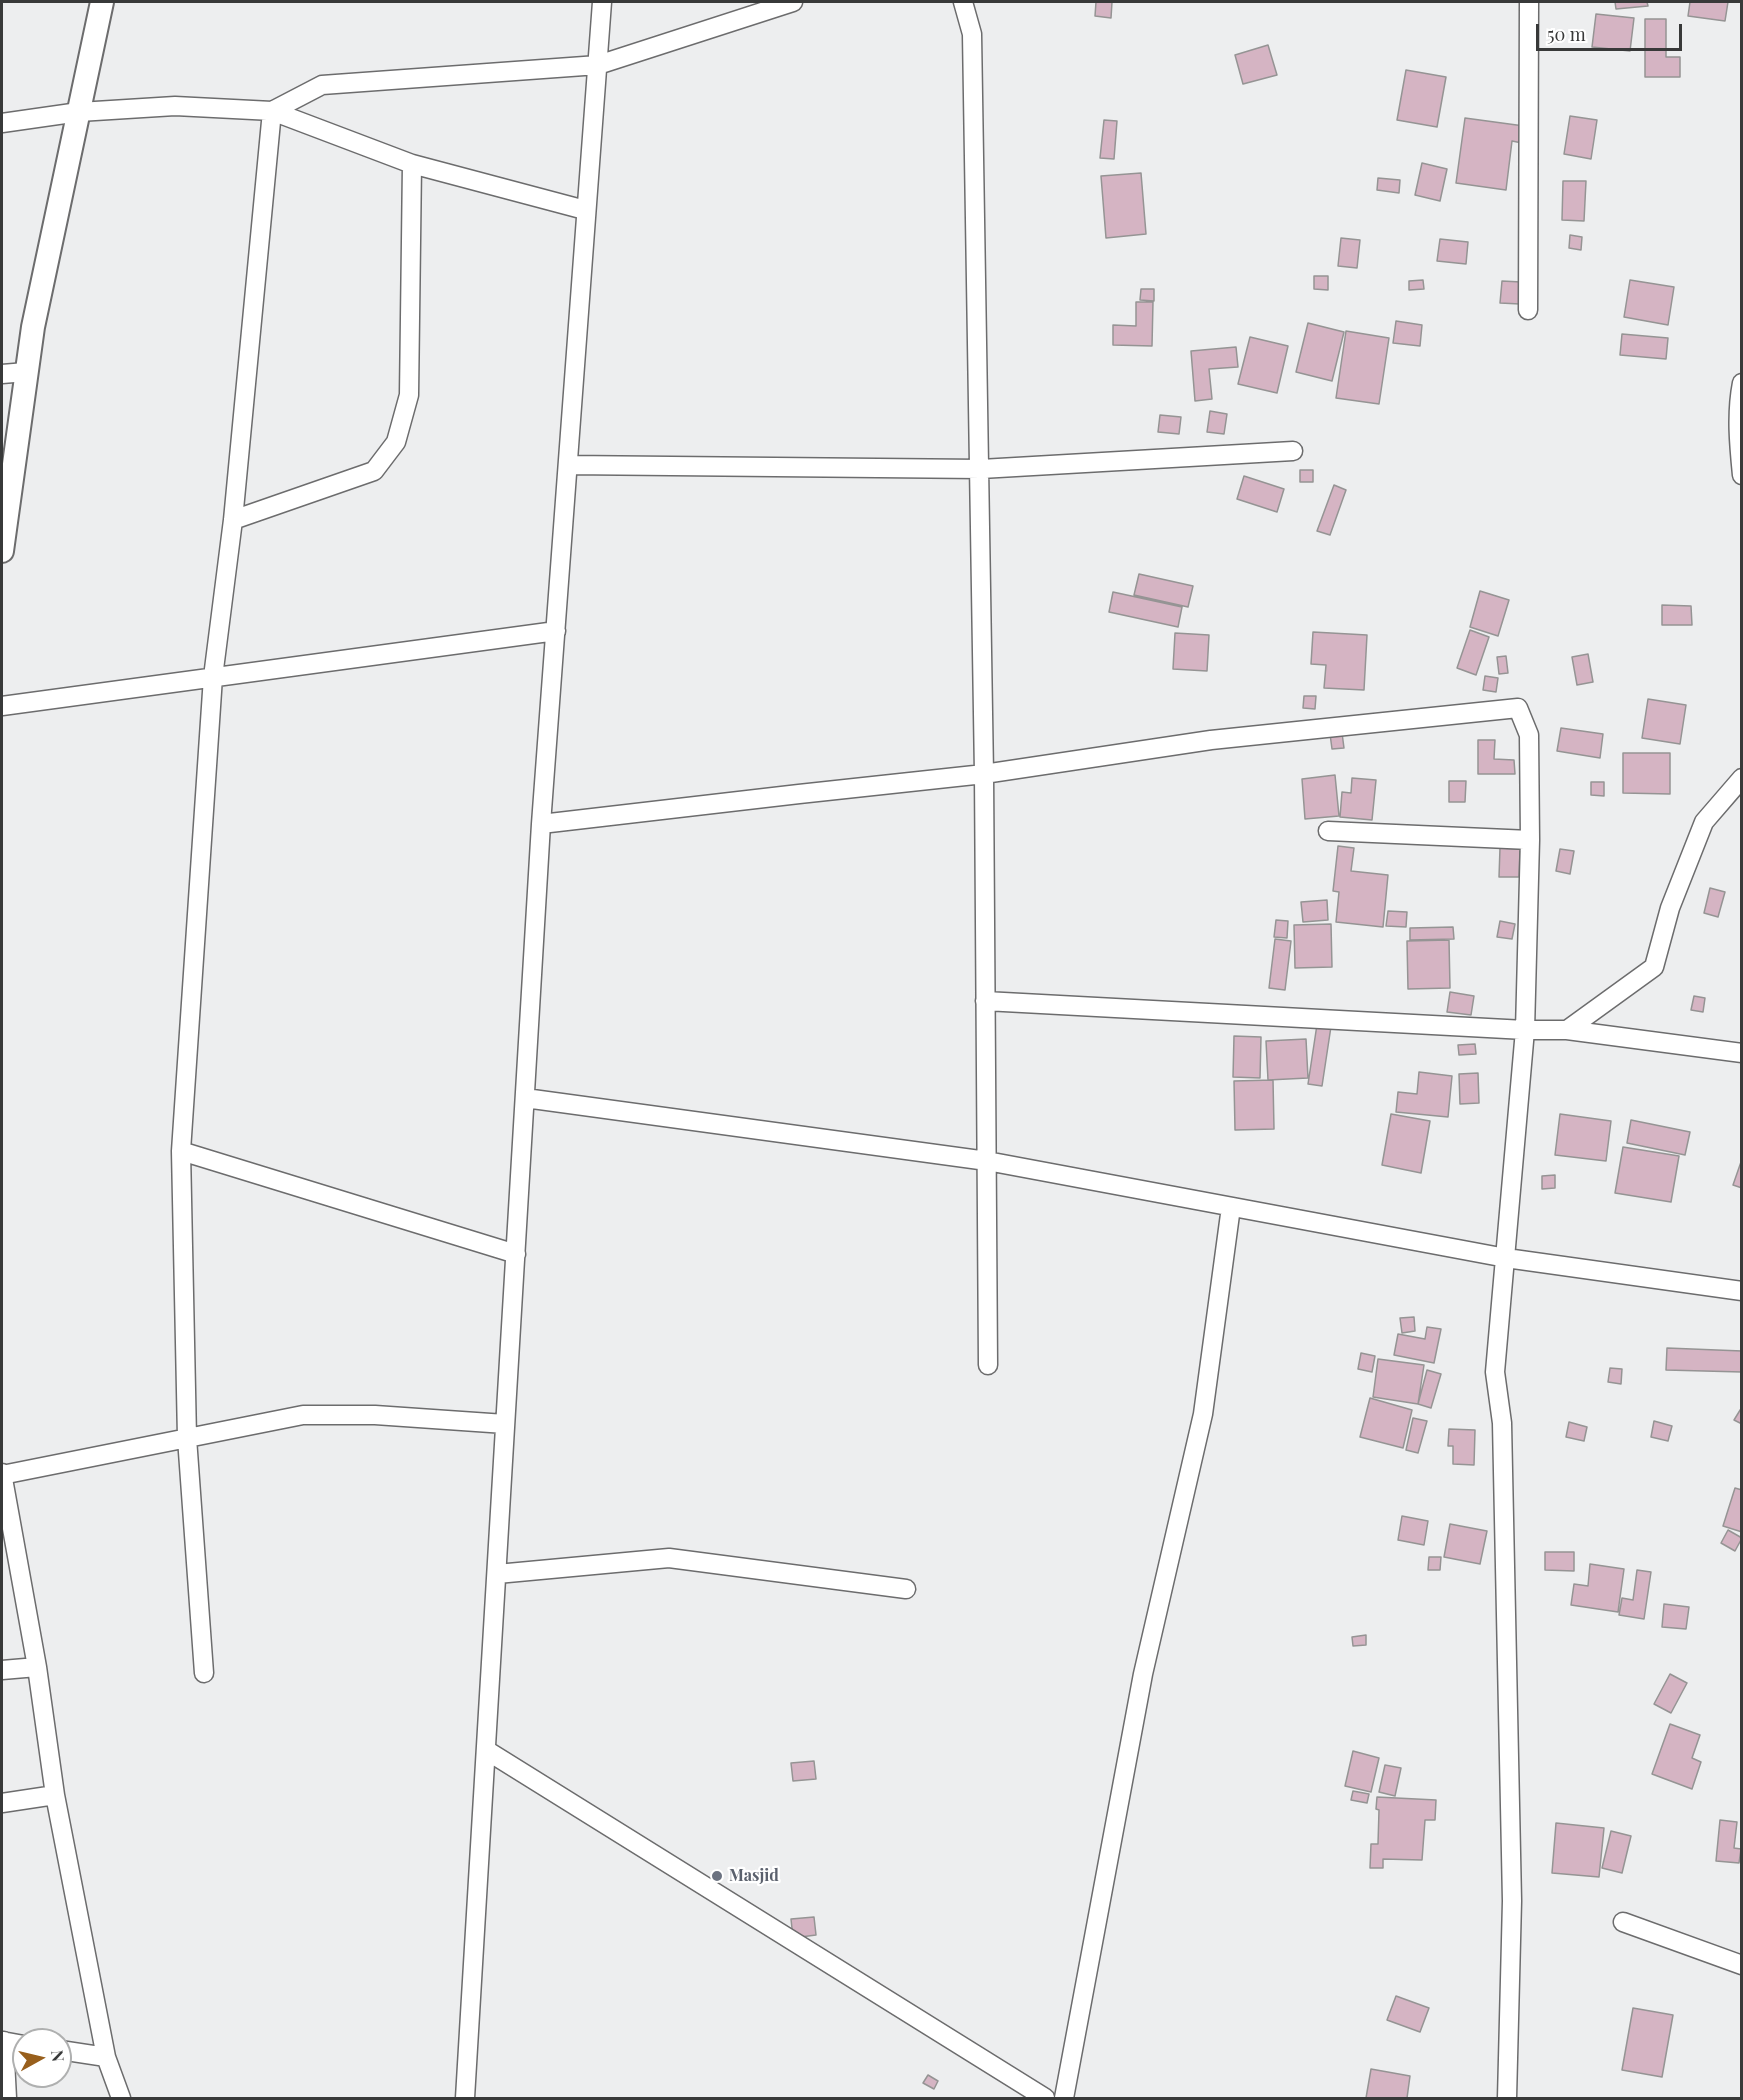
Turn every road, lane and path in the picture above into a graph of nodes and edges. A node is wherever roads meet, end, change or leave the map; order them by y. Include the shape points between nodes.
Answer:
1 (102, 2) edge
2 (602, 2) edge
3 (794, 2) edge
4 (963, 2) edge
5 (1529, 2) edge
6 (598, 65) junction
7 (272, 111) junction
8 (78, 112) junction
9 (2, 123) edge
10 (412, 164) junction
11 (585, 210) junction
12 (1528, 310) dead end
13 (26, 372) junction
14 (2, 374) edge
15 (1742, 383) edge
16 (1740, 435) edge
17 (1293, 451) dead end
18 (568, 465) junction
19 (981, 469) junction
20 (1742, 475) edge
21 (232, 520) junction
22 (2, 550) edge
23 (556, 631) junction
24 (213, 677) junction
25 (2, 706) edge
26 (984, 774) junction
27 (1742, 778) edge
28 (541, 824) junction
29 (1328, 831) dead end
30 (1530, 840) junction
31 (985, 1001) junction
32 (1567, 1029) junction
33 (1525, 1030) junction
34 (1742, 1053) edge
35 (525, 1098) junction
36 (182, 1151) junction
37 (987, 1161) junction
38 (1232, 1207) junction
39 (516, 1254) junction
40 (1506, 1258) junction
41 (1742, 1291) edge
42 (988, 1365) dead end
43 (506, 1424) junction
44 (187, 1438) junction
45 (2, 1474) edge
46 (496, 1574) junction
47 (906, 1589) dead end
48 (37, 1667) junction
49 (2, 1670) edge
50 (204, 1673) dead end
51 (486, 1750) junction
52 (55, 1795) junction
53 (2, 1803) edge
54 (1623, 1922) dead end
55 (1742, 1965) edge
56 (2, 2043) edge
57 (72, 2052) edge
58 (106, 2057) junction
59 (7, 2098) edge
60 (121, 2098) edge
61 (465, 2098) edge
62 (1046, 2098) edge
63 (1064, 2098) edge
64 (1507, 2098) edge

1 - 8 street
2 - 6 street
3 - 6 street
4 - 19 street via 972,34
5 - 12 street
6 - 7 street via 321,85
6 - 11 street
7 - 8 street via 175,106
7 - 10 street
7 - 21 street
8 - 9 street
8 - 13 street
10 - 11 street
10 - 21 street via 409,395 396,442 374,471
11 - 18 street
13 - 14 street
13 - 22 street
15 - 16 street
16 - 20 street
17 - 19 street
18 - 19 street
18 - 23 street
19 - 26 street
21 - 24 street
23 - 24 street
23 - 28 street
24 - 25 street
24 - 36 street
26 - 28 street
26 - 30 street via 1211,740 1518,708 1529,735
26 - 31 street
27 - 32 street via 1704,822 1670,908 1654,967
28 - 35 street
29 - 30 street
30 - 33 street
31 - 33 street
31 - 37 street
32 - 33 street
32 - 34 street
33 - 40 street
35 - 37 street
35 - 39 street
36 - 39 street
36 - 44 street
37 - 38 street
37 - 42 street
38 - 40 street
38 - 63 street via 1203,1414 1143,1674
39 - 43 street
40 - 41 street
40 - 64 street via 1495,1372 1502,1423 1512,1901
43 - 44 street via 303,1415
43 - 46 street
44 - 45 street
44 - 50 street
45 - 48 street
46 - 47 street via 669,1558
46 - 51 street
48 - 49 street
48 - 52 street
51 - 61 street
51 - 62 street
52 - 53 street
52 - 58 street
54 - 55 street
56 - 59 street
57 - 58 street
58 - 60 street

